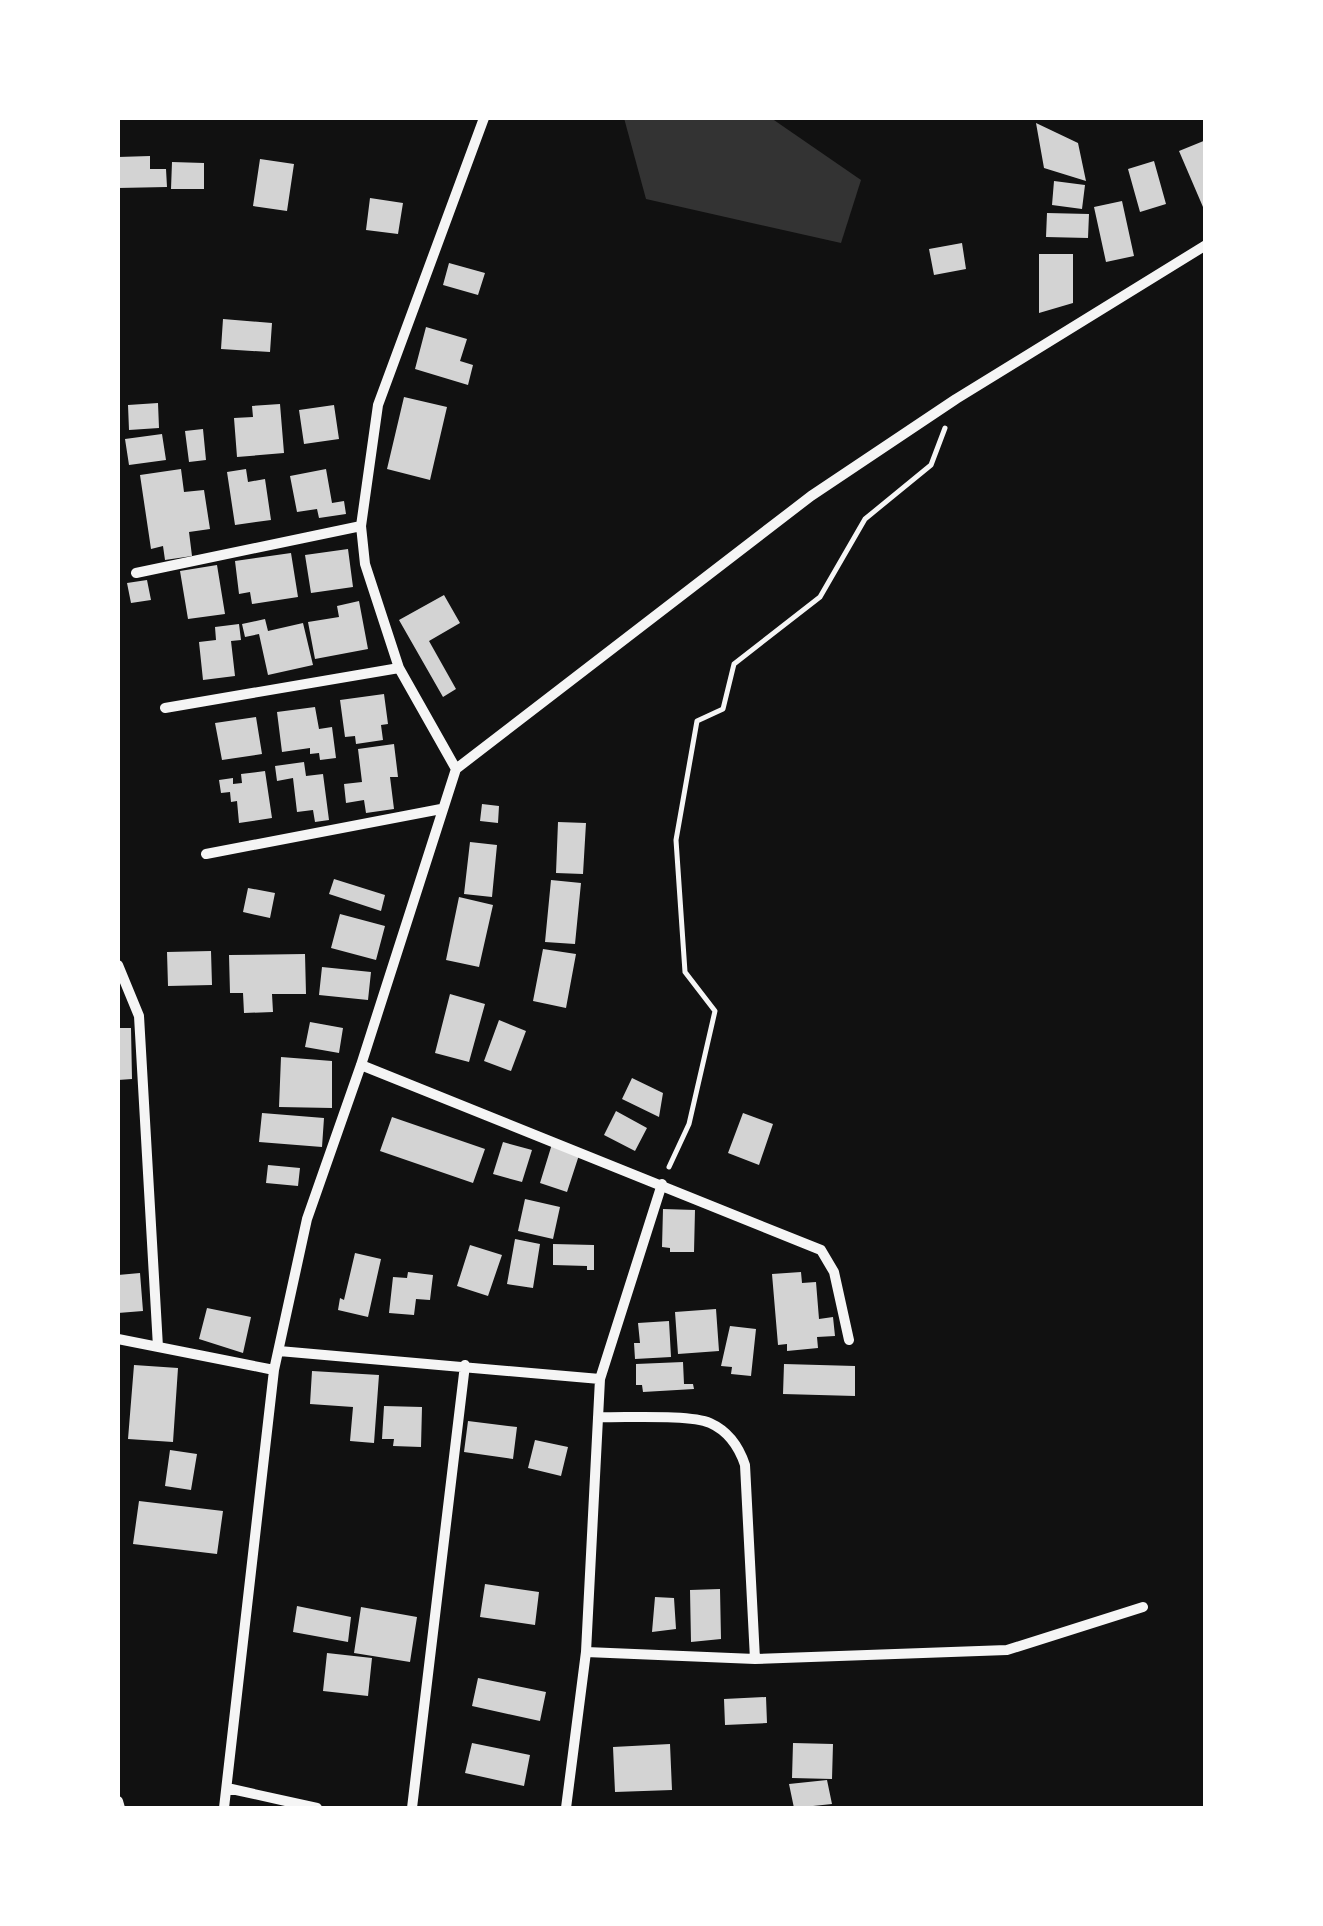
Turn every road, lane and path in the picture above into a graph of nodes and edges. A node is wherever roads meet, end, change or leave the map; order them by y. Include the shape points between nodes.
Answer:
1 (484, 118) edge
2 (1206, 245) edge
3 (956, 399) junction
4 (361, 526) junction
5 (136, 572) dead end
6 (399, 668) junction
7 (165, 708) dead end
8 (456, 769) junction
9 (441, 810) junction
10 (206, 854) dead end
11 (118, 964) edge
12 (361, 1065) junction
13 (662, 1184) junction
14 (118, 1338) edge
15 (849, 1340) dead end
16 (158, 1347) junction
17 (279, 1351) junction
18 (465, 1364) junction
19 (274, 1370) junction
20 (600, 1379) junction
21 (598, 1416) junction
22 (1143, 1607) dead end
23 (586, 1652) junction
24 (755, 1660) junction
25 (227, 1788) junction
26 (118, 1800) edge
27 (120, 1808) edge
28 (224, 1808) edge
29 (317, 1808) edge
30 (412, 1808) edge
31 (566, 1808) edge

1 - 4 street via 378,405
2 - 3 street
3 - 8 street via 811,496
3 - 13 path via 931,466 865,519 820,597 734,664 723,708 696,721 676,840 685,972 715,1011 689,1124
4 - 5 street
4 - 6 street via 372,592
6 - 7 street
6 - 8 street
8 - 9 street
9 - 10 street
9 - 12 street
11 - 16 street via 140,1016
12 - 13 street
12 - 17 street via 306,1218
13 - 15 street via 821,1250 834,1272
13 - 20 street
14 - 16 street
16 - 19 street
17 - 18 street
17 - 19 street
18 - 20 street
18 - 30 street
19 - 25 street
20 - 21 street
21 - 23 street
21 - 24 street via 706,1421 740,1451
22 - 24 street via 1007,1650
23 - 24 street
23 - 31 street
25 - 28 street
25 - 29 street
26 - 27 street

